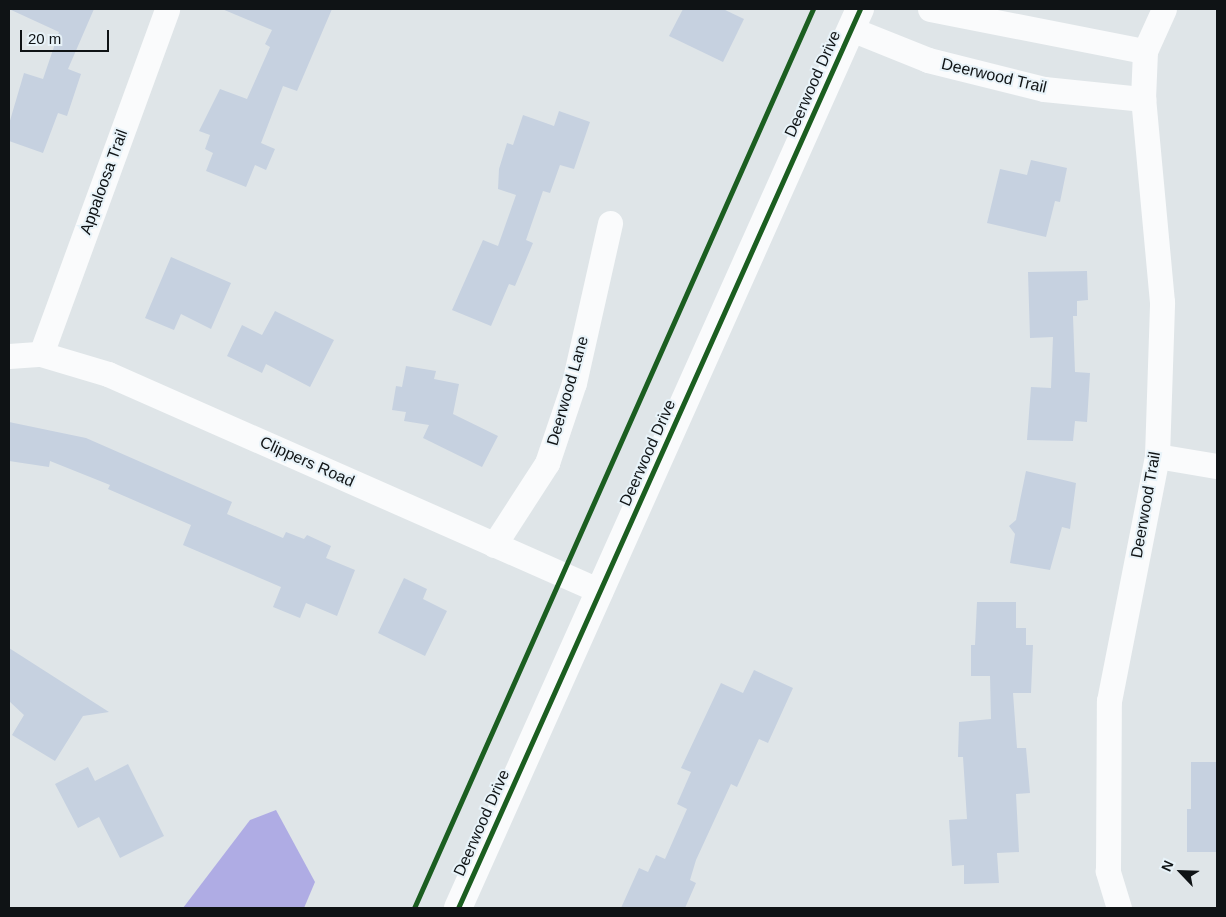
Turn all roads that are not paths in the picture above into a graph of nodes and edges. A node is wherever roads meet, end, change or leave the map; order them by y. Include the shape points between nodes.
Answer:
1 (166, 9) edge
2 (930, 9) edge
3 (1164, 9) edge
4 (856, 19) edge
5 (1145, 51) junction
6 (1143, 99) junction
7 (610, 223) dead end
8 (41, 354) junction
9 (9, 356) edge
10 (1157, 456) junction
11 (1217, 466) edge
12 (494, 545) junction
13 (600, 591) junction
14 (458, 908) edge
15 (1119, 908) edge

1 - 8 street, Appaloosa Trail
2 - 5 street
3 - 5 street, Deerwood Trail
4 - 6 street, Deerwood Trail via 928,60 1044,89
4 - 13 street, Deerwood Drive
5 - 6 street, Deerwood Trail
6 - 10 street, Deerwood Trail via 1162,302
7 - 12 street, Deerwood Lane via 574,383 547,463
8 - 9 street, Clippers Road
8 - 12 street, Clippers Road via 108,374
10 - 11 street
10 - 15 street, Deerwood Trail via 1109,701 1108,871
12 - 13 street, Clippers Road
13 - 14 street, Deerwood Drive

